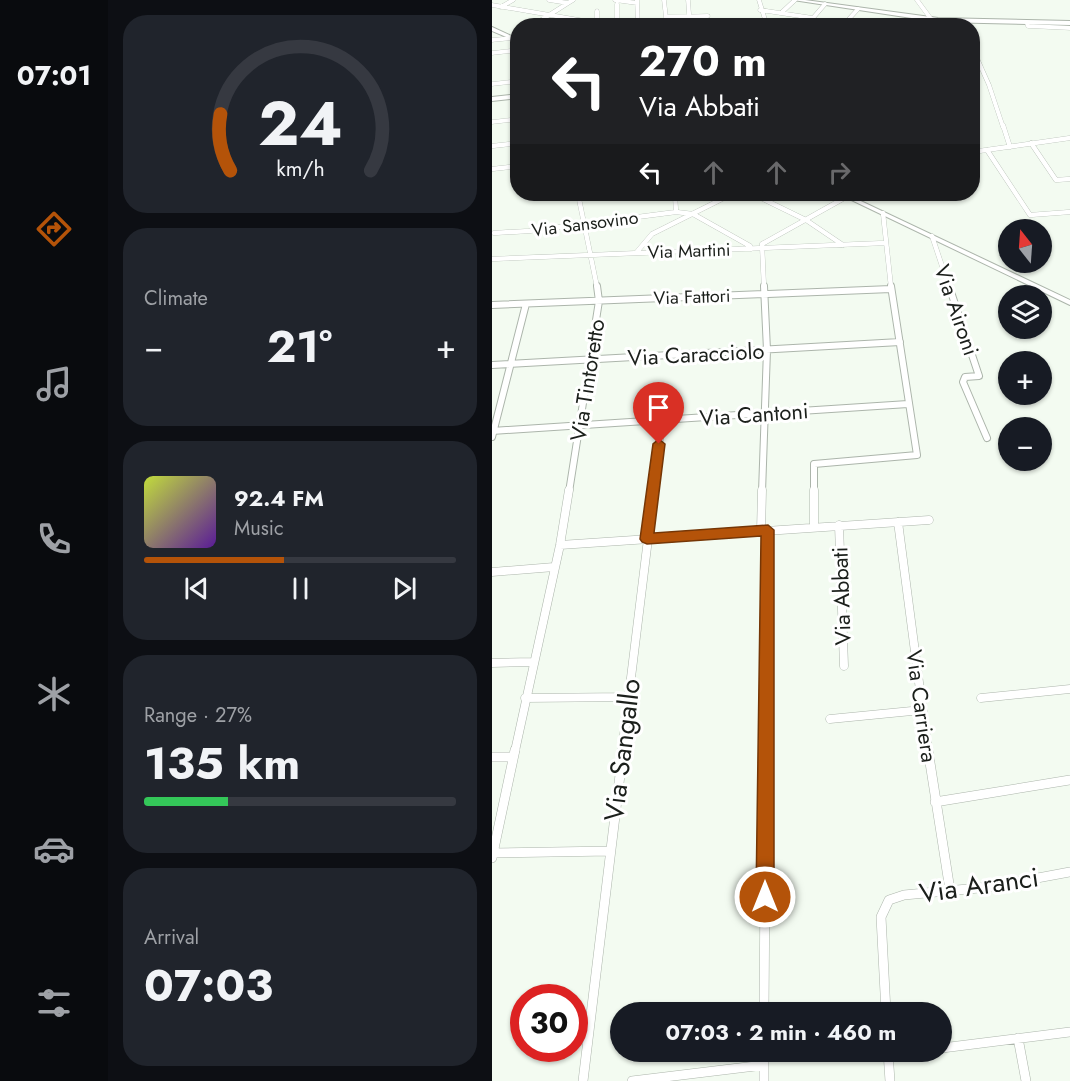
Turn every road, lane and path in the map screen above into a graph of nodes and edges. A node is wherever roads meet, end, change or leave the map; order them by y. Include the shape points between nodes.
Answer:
1 (513, 0) edge
2 (549, 0) edge
3 (573, 0) edge
4 (664, 0) edge
5 (687, 0) edge
6 (759, 0) edge
7 (795, 0) edge
8 (917, 0) edge
9 (616, 2) edge
10 (637, 2) edge
11 (568, 3) junction
12 (825, 4) junction
13 (492, 5) edge
14 (501, 7) junction
15 (858, 9) junction
16 (760, 10) junction
17 (597, 11) dead end
18 (781, 13) junction
19 (548, 15) junction
20 (688, 16) junction
21 (708, 16) dead end
22 (666, 17) joint
23 (544, 18) edge
24 (564, 18) edge
25 (597, 18) edge
26 (617, 18) edge
27 (638, 18) edge
28 (764, 18) edge
29 (813, 18) joint
30 (850, 18) edge
31 (906, 18) edge
32 (930, 18) edge
33 (980, 23) edge
34 (1027, 23) junction
35 (1070, 23) edge
36 (1049, 27) junction
37 (1070, 28) edge
38 (492, 29) edge
39 (1052, 34) dead end
40 (510, 36) edge
41 (510, 38) edge
42 (492, 40) edge
43 (510, 51) edge
44 (492, 53) edge
45 (980, 65) edge
46 (510, 82) edge
47 (492, 84) edge
48 (510, 97) edge
49 (492, 99) edge
50 (510, 120) edge
51 (492, 122) edge
52 (1070, 138) edge
53 (1031, 143) junction
54 (510, 144) edge
55 (492, 146) edge
56 (1010, 147) junction
57 (987, 150) junction
58 (980, 151) edge
59 (510, 167) edge
60 (492, 169) edge
61 (1070, 179) edge
62 (580, 201) edge
63 (675, 201) edge
64 (718, 201) edge
65 (767, 201) edge
66 (836, 201) edge
67 (858, 201) edge
68 (676, 212) junction
69 (1070, 212) edge
70 (883, 213) junction
71 (693, 214) junction
72 (806, 220) junction
73 (585, 224) junction
74 (494, 233) dead end
75 (932, 236) junction
76 (885, 243) junction
77 (843, 245) junction
78 (762, 248) junction
79 (751, 249) junction
80 (636, 253) junction
81 (592, 255) junction
82 (492, 259) edge
83 (891, 289) junction
84 (764, 294) junction
85 (599, 301) junction
86 (1070, 303) edge
87 (526, 304) junction
88 (492, 305) edge
89 (900, 342) junction
90 (767, 350) junction
91 (590, 360) junction
92 (512, 364) junction
93 (492, 365) edge
94 (908, 404) junction
95 (765, 413) junction
96 (662, 420) junction
97 (580, 426) junction
98 (493, 433) edge
99 (987, 438) dead end
100 (929, 520) dead end
101 (898, 522) junction
102 (839, 525) junction
103 (814, 527) junction
104 (764, 530) junction
105 (647, 539) junction
106 (560, 545) junction
107 (554, 567) junction
108 (492, 572) edge
109 (533, 662) junction
110 (492, 663) edge
111 (844, 666) dead end
112 (1070, 689) edge
113 (628, 697) junction
114 (525, 698) junction
115 (981, 698) dead end
116 (922, 710) junction
117 (830, 719) dead end
118 (492, 757) edge
119 (513, 757) junction
120 (1070, 780) edge
121 (935, 802) junction
122 (610, 851) junction
123 (492, 855) edge
124 (1070, 873) edge
125 (950, 890) junction
126 (764, 1002) edge
127 (885, 1002) edge
128 (1070, 1032) edge
129 (1018, 1038) junction
130 (952, 1047) edge
131 (889, 1062) edge
132 (764, 1065) joint
133 (583, 1081) edge
134 (632, 1081) edge
135 (764, 1081) edge
136 (890, 1081) edge
137 (1026, 1081) edge

1 - 14 street
2 - 11 street
3 - 11 street
4 - 22 street
5 - 20 street
6 - 16 street
7 - 12 street
7 - 18 street
8 - 32 street
9 - 10 street
9 - 26 street
10 - 27 street
11 - 19 street
12 - 15 street
12 - 29 street
13 - 14 street
14 - 19 street
15 - 30 street
15 - 31 street
16 - 18 street
16 - 28 street
17 - 25 street
18 - 29 street
19 - 23 street
19 - 24 street
20 - 21 street
20 - 22 street
33 - 34 street
34 - 35 street
34 - 36 street
36 - 37 street
36 - 39 street
38 - 40 street
41 - 42 street
43 - 44 street
45 - 56 street
46 - 47 street
48 - 49 street
50 - 51 street
52 - 53 street
53 - 56 street
53 - 61 street via 1056,180
54 - 55 street
56 - 57 street
57 - 58 street
57 - 69 street via 1030,215
59 - 60 street
62 - 73 street, Via Tintoretto
63 - 68 street
64 - 71 street
65 - 72 street
66 - 72 street
67 - 70 street
68 - 71 street, Via Sansovino
68 - 73 street, Via Sansovino
70 - 75 street
70 - 76 street
71 - 79 street
71 - 80 street via 652,234
72 - 77 street
72 - 78 street via 762,244
73 - 74 street, Via Sansovino
73 - 81 street, Via Tintoretto
75 - 86 street
75 - 99 street, Via Aironi via 979,376 965,377 963,382
76 - 77 street, Via Martini
76 - 83 street
77 - 78 street, Via Martini
78 - 79 street, Via Martini
78 - 84 street
79 - 80 street, Via Martini
80 - 81 street, Via Martini
81 - 82 street, Via Martini
81 - 85 street, Via Tintoretto
83 - 84 street, Via Fattori
83 - 89 street
84 - 85 street, Via Fattori
84 - 90 street
85 - 87 street, Via Fattori
85 - 91 street, Via Tintoretto
87 - 88 street, Via Fattori
87 - 92 street
89 - 90 street, Via Caracciolo
89 - 94 street
90 - 91 street, Via Caracciolo
90 - 95 street
91 - 92 street, Via Caracciolo
91 - 97 street, Via Tintoretto
92 - 93 street, Via Caracciolo
92 - 98 street
94 - 95 street, Via Cantoni
94 - 103 street via 917,455 814,464
95 - 96 street, Via Cantoni
95 - 104 street
96 - 97 street, Via Cantoni
96 - 105 street, Via Sangallo
97 - 98 street, Via Cantoni
97 - 106 street, Via Tintoretto
100 - 101 street, Via Abbati
101 - 102 street, Via Abbati
101 - 116 street, Via Carriera
102 - 103 street, Via Abbati
102 - 111 street, Via Abbati
103 - 104 street, Via Abbati
104 - 105 street, Via Abbati
104 - 126 street
105 - 106 street, Via Abbati
105 - 113 street, Via Sangallo
106 - 107 street, Via Tintoretto
107 - 108 street
107 - 109 street, Via Tintoretto
109 - 110 street
109 - 114 street, Via Tintoretto
112 - 115 street
113 - 114 street
113 - 122 street, Via Sangallo
114 - 119 street, Via Tintoretto
116 - 117 street
116 - 121 street, Via Carriera
118 - 119 street
119 - 123 street, Via Tintoretto
120 - 121 street
121 - 125 street, Via Carriera
122 - 123 street
122 - 133 street, Via Sangallo
124 - 125 street, Via Aranci
125 - 127 street, Via Aranci via 889,900 881,917
128 - 129 street
129 - 130 street
129 - 137 street
131 - 136 street
132 - 134 street
132 - 135 street

